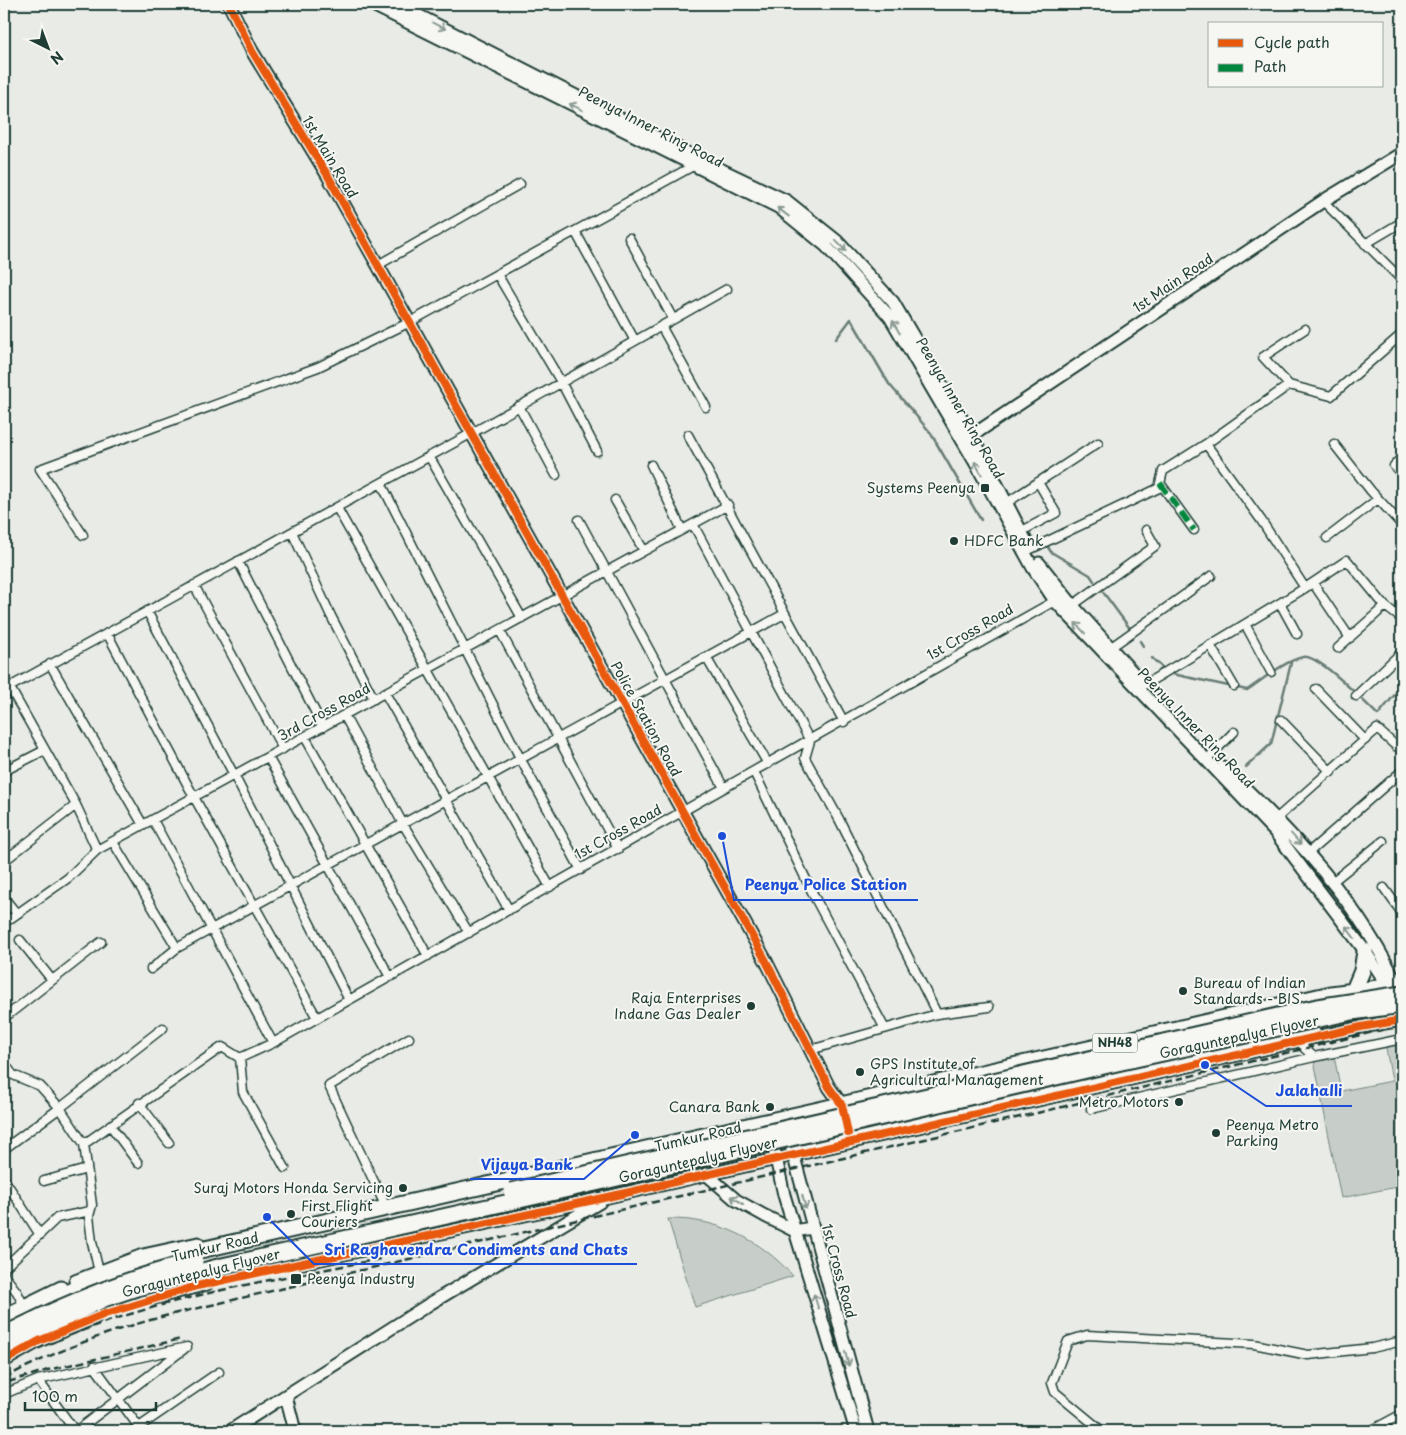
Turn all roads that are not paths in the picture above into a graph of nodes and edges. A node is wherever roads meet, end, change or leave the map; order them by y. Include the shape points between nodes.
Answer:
1 (230, 4) edge
2 (371, 4) edge
3 (396, 4) edge
4 (1402, 153) edge
5 (693, 166) junction
6 (520, 184) dead end
7 (1323, 200) junction
8 (1402, 222) edge
9 (575, 231) junction
10 (629, 238) dead end
11 (1365, 244) junction
12 (378, 265) junction
13 (498, 274) junction
14 (1402, 280) edge
15 (727, 289) dead end
16 (673, 319) junction
17 (410, 322) junction
18 (661, 326) junction
19 (1305, 329) dead end
20 (1402, 334) edge
21 (635, 341) junction
22 (561, 382) junction
23 (1289, 385) junction
24 (519, 406) junction
25 (706, 407) dead end
26 (472, 433) junction
27 (688, 435) dead end
28 (967, 439) junction
29 (1098, 443) dead end
30 (1206, 444) junction
31 (1334, 444) dead end
32 (597, 451) dead end
33 (429, 456) junction
34 (1402, 457) edge
35 (651, 466) dead end
36 (1402, 474) edge
37 (556, 475) dead end
38 (1038, 482) junction
39 (380, 483) junction
40 (1160, 483) junction
41 (1378, 499) junction
42 (615, 500) dead end
43 (1008, 502) junction
44 (728, 506) junction
45 (337, 508) junction
46 (579, 520) dead end
47 (693, 524) junction
48 (1402, 525) edge
49 (682, 530) junction
50 (1146, 530) dead end
51 (1194, 530) dead end
52 (1022, 531) junction
53 (292, 532) junction
54 (83, 536) dead end
55 (1327, 538) dead end
56 (1031, 549) junction
57 (644, 551) junction
58 (238, 561) junction
59 (606, 572) junction
60 (1211, 576) dead end
61 (1313, 582) junction
62 (194, 585) junction
63 (1305, 588) junction
64 (562, 596) junction
65 (1059, 598) junction
66 (1280, 603) junction
67 (1073, 605) junction
68 (1385, 606) junction
69 (146, 611) junction
70 (784, 614) junction
71 (522, 618) junction
72 (1402, 620) edge
73 (1245, 624) junction
74 (500, 631) junction
75 (751, 632) junction
76 (106, 633) junction
77 (1297, 634) dead end
78 (1350, 638) junction
79 (1210, 645) junction
80 (1110, 648) junction
81 (1338, 648) dead end
82 (465, 650) junction
83 (1402, 652) edge
84 (706, 657) junction
85 (50, 664) junction
86 (429, 669) junction
87 (1271, 672) dead end
88 (664, 680) junction
89 (1144, 685) junction
90 (1234, 686) dead end
91 (7, 688) edge
92 (1316, 689) dead end
93 (385, 693) junction
94 (1356, 696) dead end
95 (374, 699) junction
96 (622, 703) junction
97 (344, 715) junction
98 (1281, 720) dead end
99 (844, 722) junction
100 (323, 727) junction
101 (1234, 732) dead end
102 (304, 737) junction
103 (558, 738) junction
104 (1365, 740) junction
105 (810, 741) junction
106 (1401, 747) edge
107 (282, 749) junction
108 (45, 750) junction
109 (1211, 755) junction
110 (268, 757) junction
111 (520, 758) junction
112 (768, 764) junction
113 (1402, 770) edge
114 (4, 771) edge
115 (754, 772) junction
116 (1331, 772) junction
117 (234, 775) junction
118 (489, 776) junction
119 (724, 788) junction
120 (194, 797) junction
121 (444, 801) junction
122 (76, 805) junction
123 (683, 812) junction
124 (1277, 818) junction
125 (153, 820) junction
126 (403, 824) junction
127 (143, 825) junction
128 (1383, 841) dead end
129 (113, 842) junction
130 (366, 844) junction
131 (618, 849) junction
132 (97, 850) junction
133 (1308, 853) junction
134 (4, 861) edge
135 (328, 864) junction
136 (581, 870) junction
137 (1332, 882) junction
138 (290, 886) junction
139 (550, 887) junction
140 (1384, 888) dead end
141 (4, 898) edge
142 (254, 906) junction
143 (509, 910) junction
144 (1402, 913) edge
145 (17, 914) junction
146 (4, 923) edge
147 (211, 929) junction
148 (468, 933) junction
149 (20, 940) dead end
150 (101, 942) dead end
151 (177, 948) junction
152 (1365, 951) junction
153 (428, 956) junction
154 (151, 969) dead end
155 (390, 977) junction
156 (52, 980) junction
157 (1399, 989) edge
158 (1350, 991) junction
159 (349, 1000) junction
160 (1402, 1005) edge
161 (989, 1007) dead end
162 (1402, 1012) edge
163 (937, 1014) junction
164 (4, 1018) edge
165 (317, 1018) junction
166 (1402, 1020) edge
167 (884, 1027) junction
168 (163, 1028) dead end
169 (409, 1038) dead end
170 (1402, 1039) edge
171 (1301, 1040) junction
172 (273, 1043) junction
173 (810, 1050) junction
174 (1314, 1057) junction
175 (240, 1058) junction
176 (4, 1063) edge
177 (840, 1102) junction
178 (139, 1103) junction
179 (60, 1108) junction
180 (1091, 1109) dead end
181 (784, 1118) junction
182 (769, 1121) junction
183 (110, 1125) junction
184 (848, 1133) junction
185 (169, 1143) dead end
186 (84, 1144) junction
187 (4, 1149) edge
188 (791, 1151) junction
189 (774, 1154) junction
190 (138, 1163) dead end
191 (286, 1168) dead end
192 (87, 1169) junction
193 (706, 1174) junction
194 (4, 1179) edge
195 (44, 1181) dead end
196 (608, 1197) junction
197 (384, 1202) junction
198 (90, 1211) junction
199 (811, 1228) junction
200 (795, 1231) junction
201 (40, 1235) junction
202 (4, 1268) edge
203 (99, 1272) junction
204 (4, 1275) edge
205 (23, 1304) junction
206 (4, 1315) edge
207 (4, 1322) edge
208 (4, 1335) edge
209 (1402, 1341) edge
210 (4, 1347) edge
211 (4, 1355) edge
212 (4, 1361) edge
213 (94, 1366) junction
214 (219, 1372) dead end
215 (38, 1380) junction
216 (4, 1394) edge
217 (286, 1396) junction
218 (118, 1400) junction
219 (1402, 1414) edge
220 (141, 1429) edge
221 (76, 1431) edge
222 (230, 1431) edge
223 (295, 1431) edge
224 (856, 1431) edge
225 (868, 1431) edge
226 (1102, 1431) edge
227 (1370, 1431) edge

1 - 12 street, 1st Main Road via 252,50
5 -> 2 street, Peenya Inner Ring Road
3 -> 28 street, Peenya Inner Ring Road via 787,201 837,241 893,302
4 - 7 street, 1st Main Road
5 - 9 street
28 -> 5 street, Peenya Inner Ring Road via 890,317 826,246 778,207
6 - 12 street
7 - 11 street
7 - 28 street, 1st Main Road
8 - 11 street
9 - 13 street
9 - 21 street
10 - 16 street
11 - 14 street
12 - 17 street, 1st Main Road
13 - 17 street
13 - 22 street
15 - 16 street
16 - 18 street
17 - 26 street, Police Station Road
17 - 54 street via 318,368 40,469
18 - 21 street
18 - 25 street
19 - 23 street via 1263,357
20 - 23 street via 1332,396
21 - 22 street
22 - 24 street
22 - 32 street
23 - 30 street
24 - 26 street
24 - 37 street
26 - 33 street
26 - 64 street, Police Station Road
27 - 44 street
28 - 43 street, Peenya Inner Ring Road
65 -> 28 street, Peenya Inner Ring Road via 1033,568
29 - 38 street
30 - 40 street via 1163,472
30 - 63 street
31 - 41 street
33 - 39 street
33 - 71 street
34 - 36 street via 1394,466
35 - 49 street
38 - 43 street
38 - 52 street via 1056,513
39 - 45 street
39 - 82 street
40 - 51 street
40 - 56 street via 1159,488
41 - 48 street
41 - 55 street
42 - 57 street
43 - 52 street, Peenya Inner Ring Road
44 - 47 street, 3rd Cross Road
44 - 70 street
45 - 53 street
45 - 86 street
46 - 59 street
47 - 49 street, 3rd Cross Road
47 - 75 street
49 - 57 street, 3rd Cross Road
50 - 67 street via 1155,546
52 - 56 street, Peenya Inner Ring Road
53 - 58 street
53 - 95 street via 330,616
56 - 65 street, Peenya Inner Ring Road
57 - 59 street, 3rd Cross Road
58 - 62 street
58 - 100 street
59 - 64 street, 3rd Cross Road
59 - 88 street
60 - 80 street
61 - 63 street
61 - 68 street via 1347,560
61 - 78 street
62 - 69 street
62 - 107 street
63 - 66 street
64 - 71 street, 3rd Cross Road
64 - 96 street, Police Station Road
65 - 67 street, Peenya Inner Ring Road
65 - 99 street, 1st Cross Road
152 -> 65 street, Peenya Inner Ring Road via 1275,832
66 - 73 street
66 - 77 street
67 - 80 street, Peenya Inner Ring Road
68 - 72 street
68 - 78 street
69 - 76 street
69 - 117 street
70 - 75 street
70 - 99 street
71 - 74 street, 3rd Cross Road
73 - 79 street
73 - 87 street
74 - 82 street, 3rd Cross Road
74 - 103 street
75 - 84 street
75 - 105 street
76 - 85 street
76 - 120 street
78 - 81 street
79 - 89 street
79 - 90 street
80 - 89 street, Peenya Inner Ring Road
82 - 86 street, 3rd Cross Road
82 - 111 street
83 - 94 street
84 - 88 street
84 - 112 street
85 - 91 street
85 - 127 street
86 - 93 street, 3rd Cross Road
86 - 118 street
88 - 96 street
88 - 119 street
89 - 109 street, Peenya Inner Ring Road
91 - 108 street
92 - 104 street
93 - 95 street, 3rd Cross Road
93 - 121 street
95 - 97 street, 3rd Cross Road
96 - 103 street
96 - 123 street, Police Station Road
97 - 100 street, 3rd Cross Road
97 - 126 street
98 - 116 street
99 - 105 street, 1st Cross Road
100 - 102 street, 3rd Cross Road
101 - 109 street
102 - 107 street, 3rd Cross Road
102 - 130 street
103 - 111 street
103 - 131 street
104 - 106 street via 1377,729
104 - 116 street
105 - 112 street, 1st Cross Road
105 - 163 street via 805,758
107 - 110 street, 3rd Cross Road
108 - 114 street
108 - 122 street
109 - 124 street, Peenya Inner Ring Road
110 - 117 street, 3rd Cross Road
110 - 135 street
111 - 118 street
111 - 136 street
112 - 115 street, 1st Cross Road
113 - 133 street
115 - 119 street, 1st Cross Road
115 - 167 street via 816,900
116 - 124 street
117 - 120 street, 3rd Cross Road
117 - 138 street
118 - 121 street
118 - 139 street
119 - 123 street, 1st Cross Road
120 - 125 street, 3rd Cross Road
120 - 142 street
121 - 126 street
121 - 143 street
122 - 132 street
122 - 134 street
123 - 131 street, 1st Cross Road
123 - 173 street, Police Station Road via 766,961
124 -> 133 street, Peenya Inner Ring Road
125 - 127 street, 3rd Cross Road
125 - 147 street
126 - 130 street
126 - 148 street
127 - 129 street, 3rd Cross Road
128 - 137 street
129 - 132 street, 3rd Cross Road
129 - 151 street
130 - 135 street
130 - 153 street
131 - 136 street, 1st Cross Road
132 - 145 street, 3rd Cross Road via 68,878
133 - 137 street, Peenya Inner Ring Road
135 - 138 street
135 - 155 street
136 - 139 street, 1st Cross Road
137 - 157 street, Peenya Inner Ring Road via 1380,950
138 - 142 street
138 - 159 street
139 - 143 street, 1st Cross Road
140 - 144 street
141 - 145 street
142 - 147 street
142 - 165 street
143 - 148 street, 1st Cross Road
145 - 146 street, 3rd Cross Road
147 - 151 street
147 - 172 street
148 - 153 street, 1st Cross Road
149 - 156 street
150 - 156 street
151 - 154 street
152 - 157 street, Peenya Inner Ring Road
152 - 158 highway via 1362,971
153 - 155 street, 1st Cross Road
155 - 159 street, 1st Cross Road
156 - 164 street
157 - 158 highway, Tumkur Road / NH48
157 - 162 street
157 - 208 highway, Goraguntepalya Flyover, bridge via 170,1267 79,1298
158 - 177 highway, Tumkur Road / NH48
159 - 165 street, 1st Cross Road
160 - 210 highway, Goraguntepalya Flyover, bridge via 1352,1012 1136,1059 204,1270 104,1300
161 - 163 street
162 - 184 highway, Tumkur Road / NH48 via 1357,1018
163 - 167 street
165 - 172 street, 1st Cross Road
166 - 171 street
167 - 173 street
168 - 179 street
169 - 197 street via 329,1086
170 - 174 street
171 - 174 street
171 - 188 street
172 - 175 street, 1st Cross Road
173 - 177 street, Police Station Road
174 - 180 street
175 - 178 street via 222,1047
175 - 191 street via 243,1092
176 - 179 street via 14,1075 40,1086
177 - 181 highway, Tumkur Road / NH48
177 - 184 street, Police Station Road
177 - 197 street
178 - 183 street
178 - 185 street
179 - 186 street
179 - 187 street
181 - 182 highway, Tumkur Road / NH48
181 - 188 street, 1st Cross Road
182 - 189 street, 1st Cross Road
182 - 207 highway, Tumkur Road / NH48 via 174,1256 86,1284
183 - 186 street
183 - 190 street
184 - 188 highway, Tumkur Road / NH48
186 - 192 street
188 - 189 highway, Tumkur Road / NH48
188 -> 199 street, 1st Cross Road
189 - 193 street
189 - 200 street, 1st Cross Road
189 - 211 highway, Tumkur Road / NH48 via 148,1292 103,1308
192 - 195 street
192 - 198 street
193 - 196 street
200 -> 193 street via 736,1200
194 - 201 street
196 - 212 street via 168,1294 74,1326
196 - 217 street via 431,1303
197 - 203 street via 143,1255
198 - 201 street via 58,1218
198 - 203 street via 92,1242
199 - 200 street
199 -> 225 street, 1st Cross Road
224 -> 200 street, 1st Cross Road
201 - 202 street
203 - 205 street
204 - 205 street
205 - 206 street
209 - 226 street via 1372,1348 1308,1355 1254,1344 1087,1335 1068,1341 1052,1383 1055,1392
213 - 215 street
213 - 218 street
213 - 218 street via 187,1347
214 - 220 street
215 - 216 street
215 - 221 street
217 - 222 street
217 - 223 street
218 - 220 street
218 - 221 street
219 - 227 street

